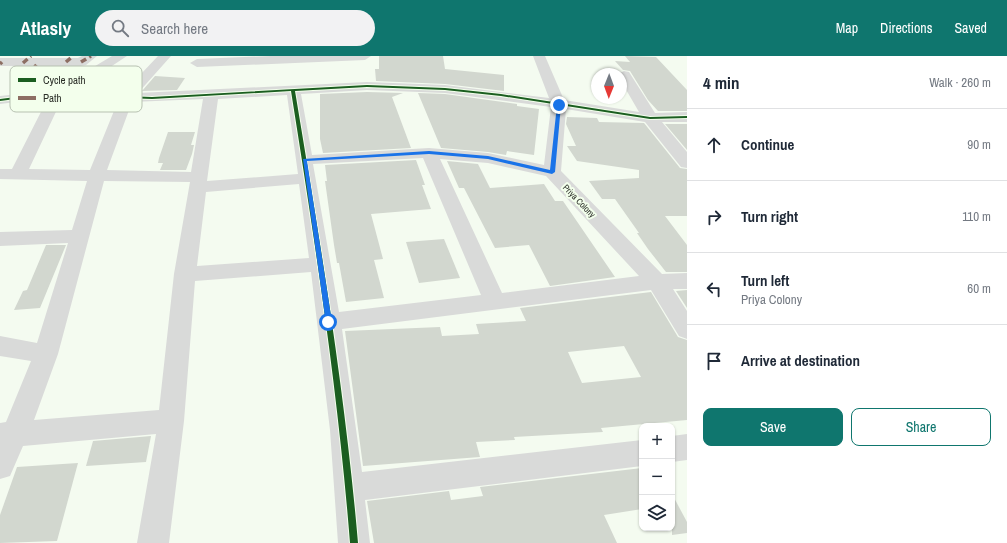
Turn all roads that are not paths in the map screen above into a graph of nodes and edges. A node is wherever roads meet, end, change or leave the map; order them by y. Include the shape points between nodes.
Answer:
1 (91, 56) edge
2 (121, 56) edge
3 (165, 56) edge
4 (365, 56) edge
5 (368, 56) edge
6 (539, 56) edge
7 (30, 60) edge
8 (71, 60) edge
9 (1, 63) edge
10 (197, 63) dead end
11 (103, 66) edge
12 (627, 80) edge
13 (142, 81) edge
14 (367, 86) junction
15 (293, 90) junction
16 (211, 94) junction
17 (142, 97) edge
18 (10, 99) edge
19 (0, 100) edge
20 (559, 105) junction
21 (44, 112) edge
22 (121, 112) edge
23 (687, 117) edge
24 (650, 118) junction
25 (429, 152) junction
26 (687, 163) edge
27 (306, 169) junction
28 (552, 172) junction
29 (0, 174) edge
30 (18, 174) junction
31 (97, 175) junction
32 (198, 182) junction
33 (80, 236) junction
34 (0, 239) edge
35 (320, 264) junction
36 (185, 274) junction
37 (687, 281) edge
38 (657, 282) junction
39 (495, 301) junction
40 (328, 322) junction
41 (687, 330) edge
42 (0, 346) edge
43 (46, 354) junction
44 (171, 421) junction
45 (7, 435) edge
46 (687, 447) edge
47 (675, 449) edge
48 (639, 453) edge
49 (0, 466) edge
50 (350, 488) junction
51 (153, 543) edge
52 (354, 543) edge

1 - 8 street via 83,62
2 - 11 street
3 - 13 street
4 - 10 street
5 - 14 street
6 - 20 street
7 - 8 street
7 - 9 street
12 - 24 street
14 - 15 street
14 - 20 street via 445,89
15 - 16 street
15 - 27 street
16 - 17 street
16 - 32 street
18 - 19 street
20 - 24 street
20 - 28 street
21 - 30 street
22 - 31 street
23 - 24 street
24 - 26 street
25 - 27 street
25 - 28 street via 488,158
25 - 39 street
27 - 32 street
27 - 35 street
28 - 38 street, Priya Colony
29 - 30 street
30 - 31 street
31 - 32 street
31 - 33 street
32 - 36 street
33 - 34 street
33 - 43 street
35 - 36 street
35 - 40 street
36 - 44 street
37 - 38 street
38 - 39 street
38 - 41 street, Priya Colony
39 - 40 street
40 - 50 street
42 - 43 street
43 - 45 street
44 - 45 street
44 - 51 street
45 - 49 street
46 - 47 street
48 - 50 street
50 - 52 street

